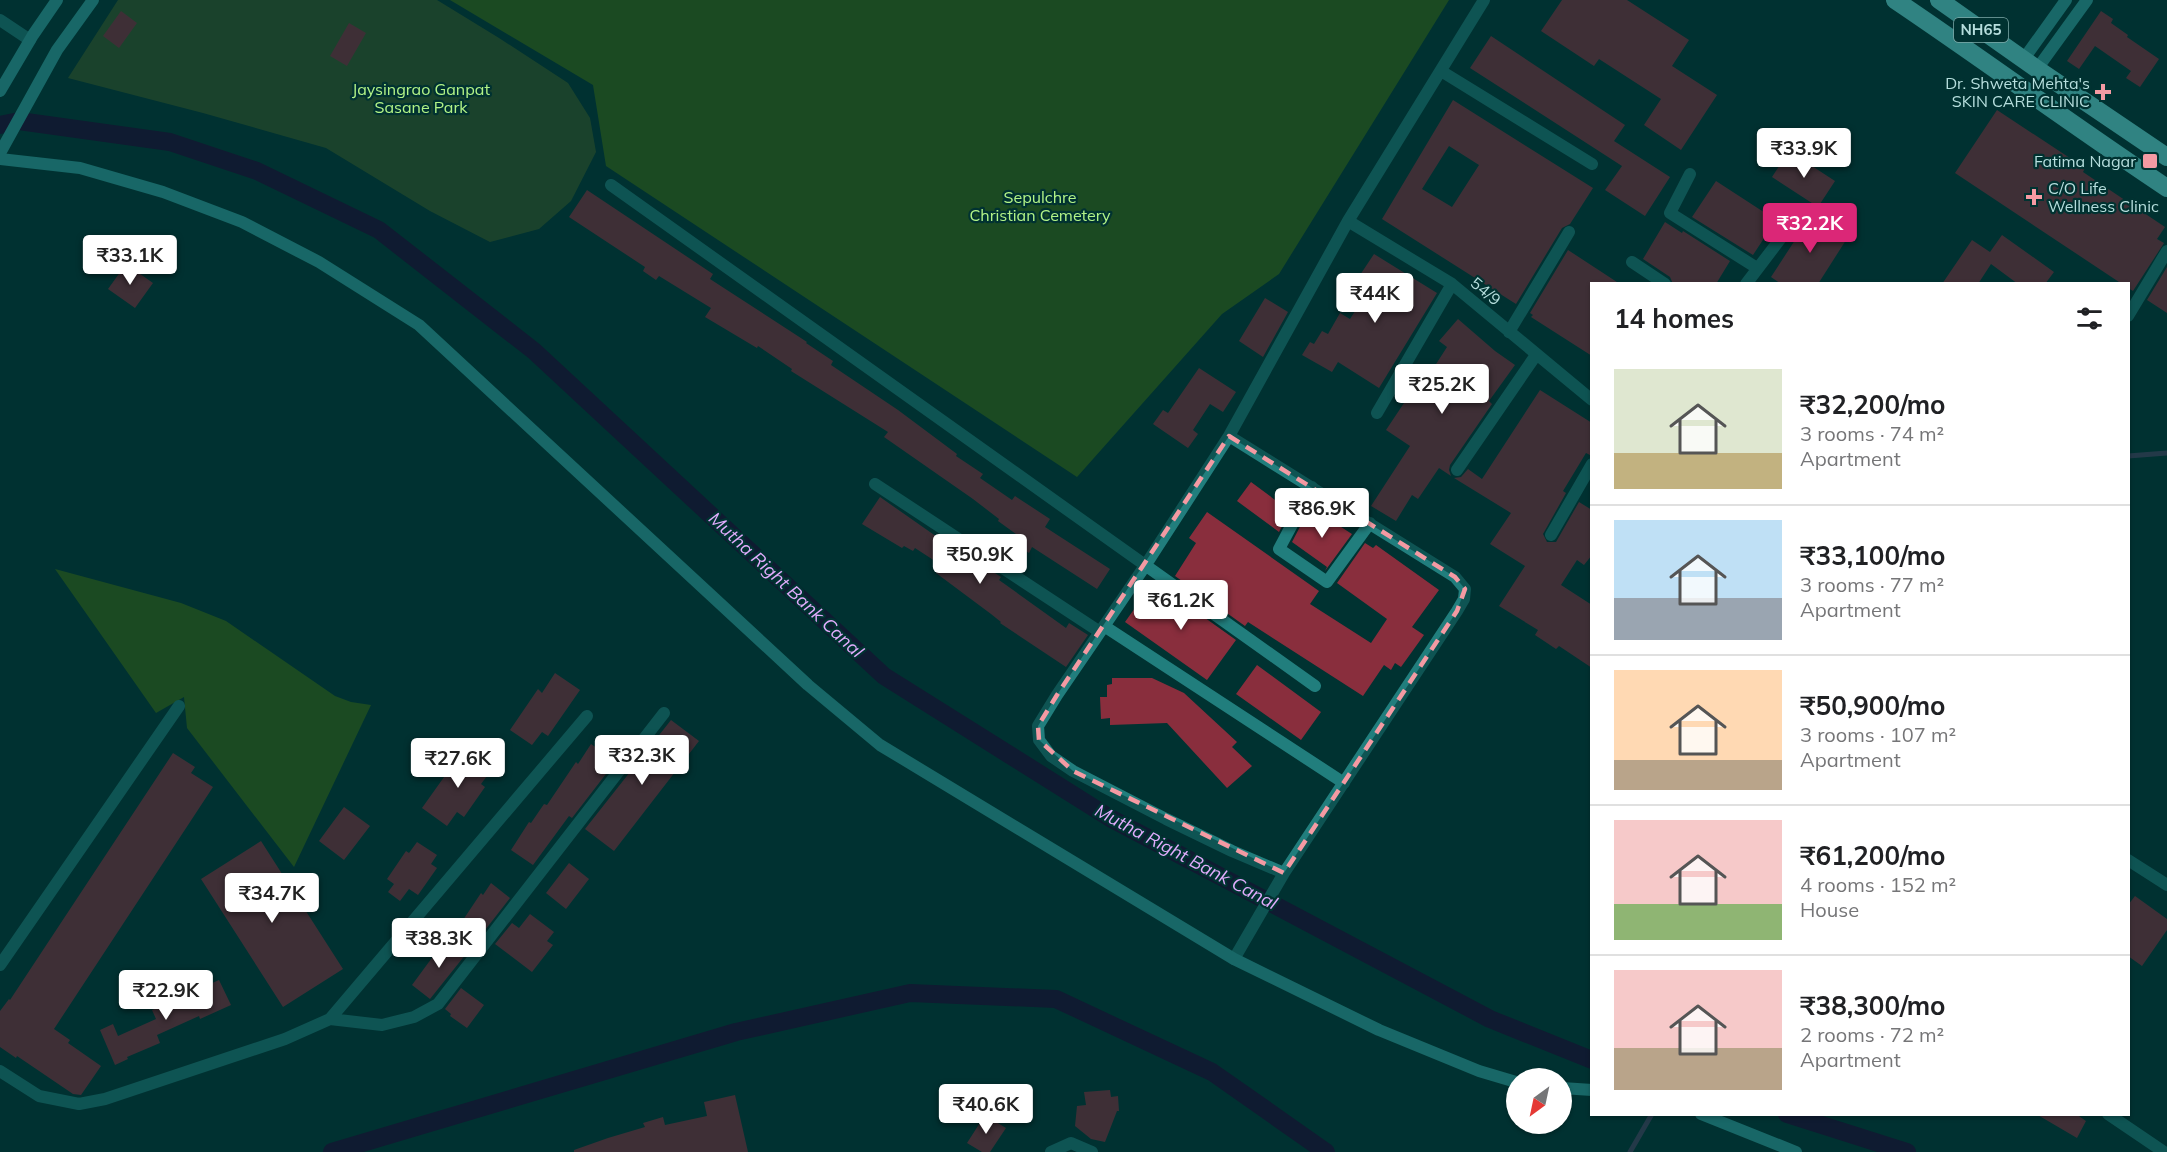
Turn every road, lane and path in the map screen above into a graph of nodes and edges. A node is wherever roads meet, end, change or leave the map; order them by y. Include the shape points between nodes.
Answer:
1 (57, 0) edge
2 (93, 0) edge
3 (1484, 0) edge
4 (1895, 0) edge
5 (1939, 0) edge
6 (2066, 0) edge
7 (2087, 0) edge
8 (0, 20) edge
9 (30, 40) junction
10 (2030, 64) junction
11 (1441, 71) junction
12 (1, 89) edge
13 (1, 154) edge
14 (2167, 157) edge
15 (1592, 164) dead end
16 (1690, 174) dead end
17 (611, 185) dead end
18 (2167, 188) edge
19 (1800, 213) dead end
20 (1348, 221) junction
21 (1569, 232) dead end
22 (2167, 250) edge
23 (1632, 262) dead end
24 (1757, 268) junction
25 (1662, 282) edge
26 (1747, 282) edge
27 (1452, 284) junction
28 (2130, 313) edge
29 (1509, 332) junction
30 (1536, 356) junction
31 (1590, 398) edge
32 (1377, 413) dead end
33 (1229, 436) junction
34 (1590, 467) edge
35 (1457, 470) dead end
36 (875, 484) dead end
37 (1312, 487) junction
38 (1370, 523) junction
39 (1551, 535) dead end
40 (1145, 566) junction
41 (1102, 629) junction
42 (1315, 686) dead end
43 (178, 706) dead end
44 (664, 713) dead end
45 (587, 716) dead end
46 (1344, 783) junction
47 (2130, 861) edge
48 (1284, 873) junction
49 (2167, 885) edge
50 (1234, 959) junction
51 (0, 965) edge
52 (330, 1019) junction
53 (0, 1071) edge
54 (1506, 1079) edge
55 (1572, 1089) edge
56 (1590, 1090) edge
57 (1705, 1116) edge
58 (2112, 1116) edge
59 (1052, 1152) edge
60 (1092, 1152) edge
61 (1796, 1152) edge
62 (2164, 1152) edge

1 - 9 street
2 - 13 street via 57,50
3 - 11 street
4 - 18 highway, NH65
5 - 10 highway, NH65
6 - 10 street
7 - 10 street
8 - 9 street
9 - 12 street
10 - 14 highway, NH65
11 - 15 street
11 - 20 street
13 - 50 street via 80,168 163,192 242,222 319,262 418,325 808,685 880,745
16 - 24 street via 1670,213
17 - 40 street
19 - 24 street
20 - 27 street, 54/9
20 - 33 street
21 - 29 street
22 - 28 street
23 - 25 street
24 - 26 street
27 - 29 street, 54/9
27 - 32 street
29 - 30 street, 54/9
30 - 31 street, 54/9
30 - 35 street
33 - 37 street
33 - 40 street
34 - 39 street
36 - 41 street
37 - 38 street
37 - 38 street via 1279,549 1327,582
38 - 46 street via 1455,577 1465,589 1464,599
40 - 41 street
40 - 42 street
41 - 46 street
41 - 48 street via 1038,726 1039,740 1051,756 1073,771
43 - 51 street
44 - 52 street via 438,1004 414,1017 382,1025
45 - 52 street
46 - 48 street
47 - 49 street
48 - 50 street
50 - 54 street via 1379,1030
52 - 53 street via 285,1039 105,1099 79,1104 39,1096
55 - 56 street
57 - 61 street
58 - 62 street
59 - 60 street via 1071,1143

